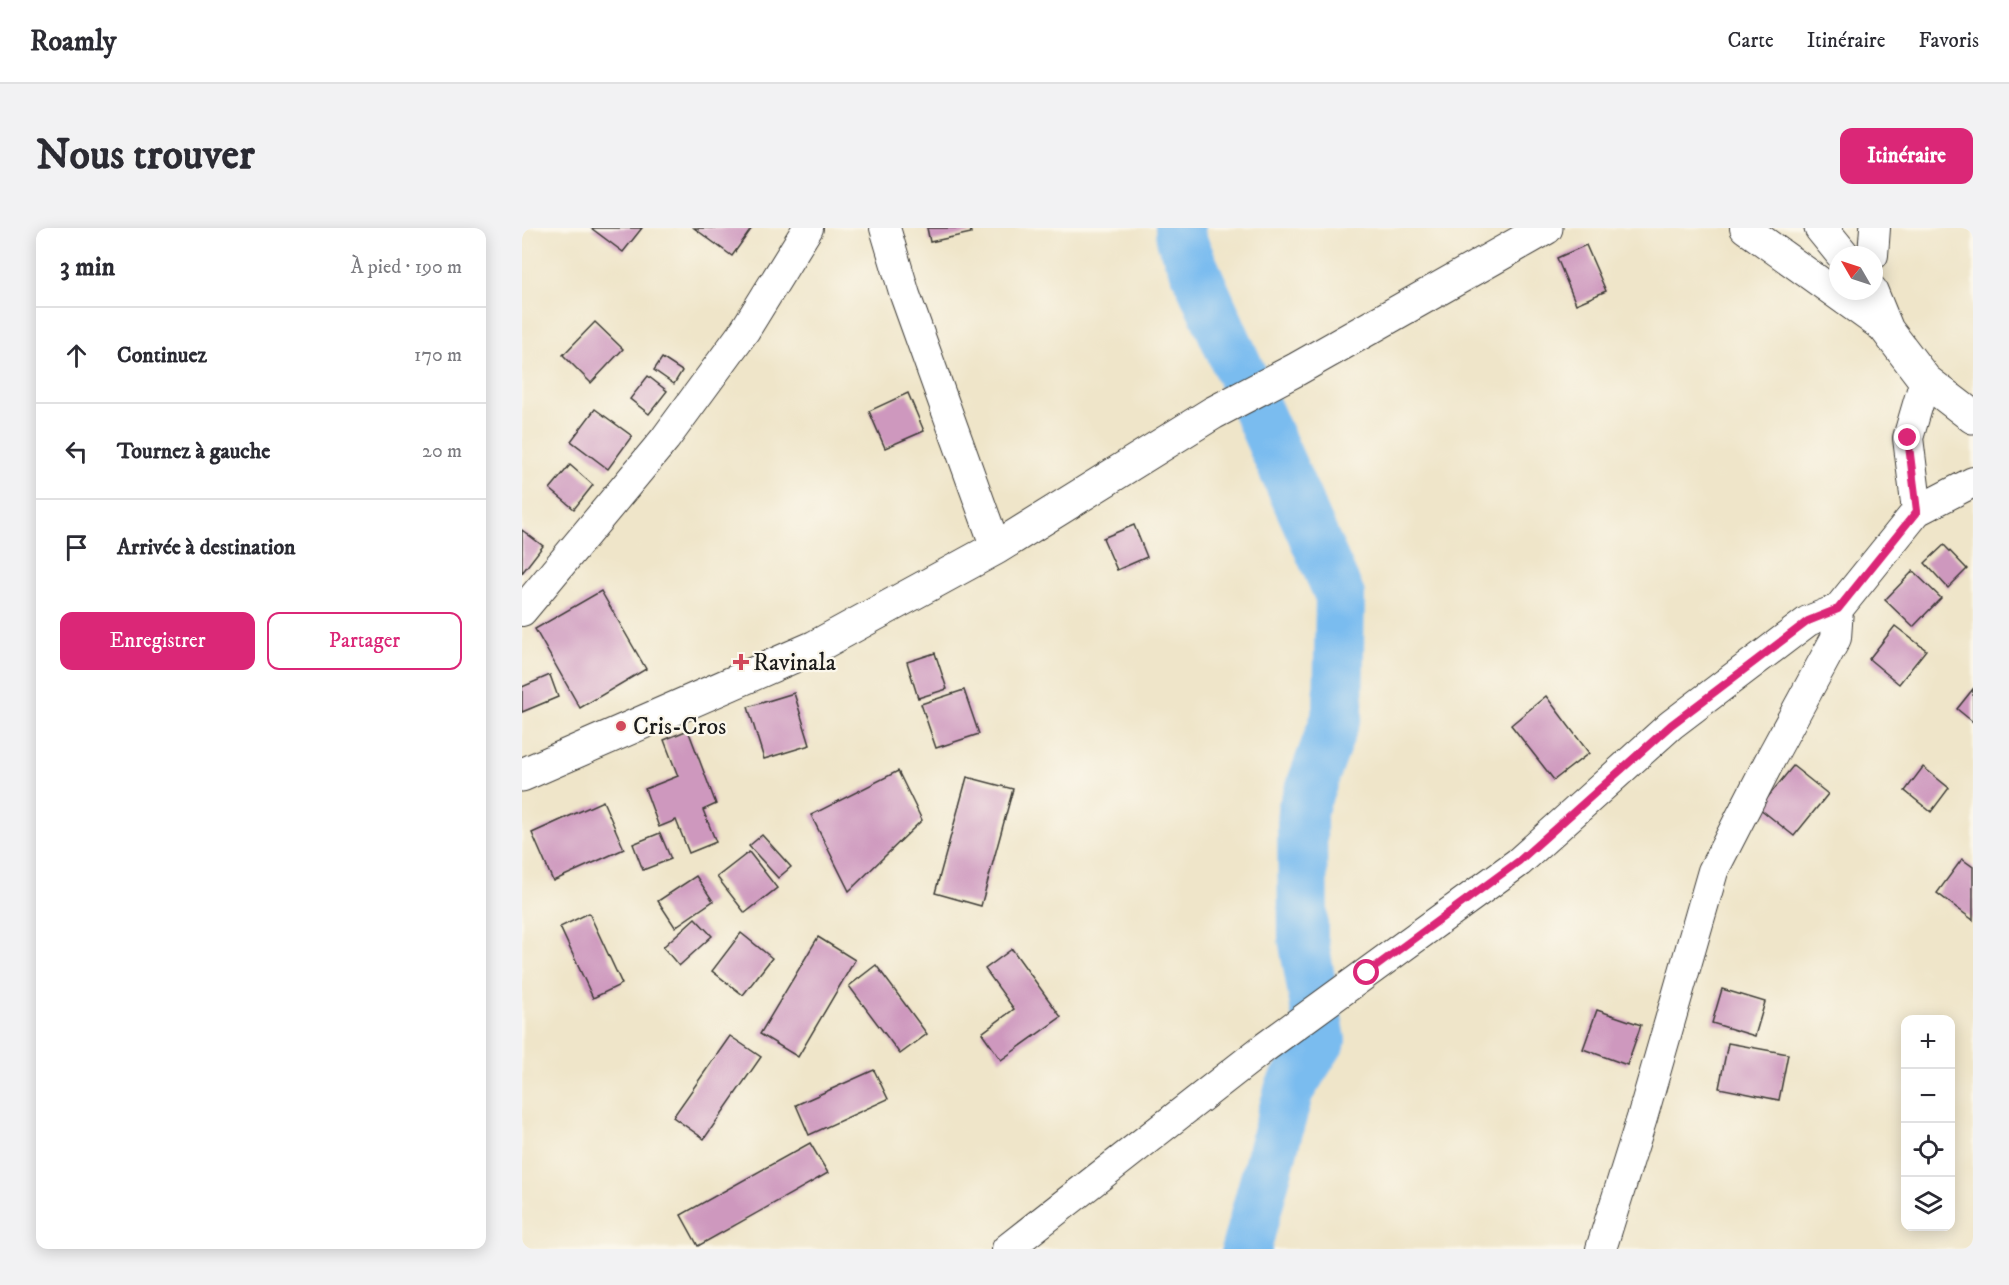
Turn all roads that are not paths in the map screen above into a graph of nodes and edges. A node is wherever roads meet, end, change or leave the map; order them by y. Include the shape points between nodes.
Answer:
1 (808, 228) edge
2 (885, 228) edge
3 (1546, 228) edge
4 (1744, 228) edge
5 (1821, 228) edge
6 (1875, 228) edge
7 (1836, 246) edge
8 (1874, 246) edge
9 (1875, 300) edge
10 (1887, 330) junction
11 (1925, 381) junction
12 (1973, 417) edge
13 (1973, 482) edge
14 (1917, 511) junction
15 (996, 548) junction
16 (1838, 609) junction
17 (522, 611) edge
18 (522, 775) edge
19 (1007, 1249) edge
20 (1601, 1249) edge

1 - 17 street via 745,330 665,439
2 - 15 street via 905,295
3 - 15 main road via 1213,413
4 - 10 street
5 - 7 main road
6 - 8 street
9 - 10 main road
10 - 11 main road
11 - 12 main road
11 - 14 street via 1908,438
13 - 14 street
14 - 16 street
15 - 18 main road via 815,647
16 - 19 street via 1808,621 1671,725 1519,861 1264,1048
16 - 20 street via 1836,638 1713,871

